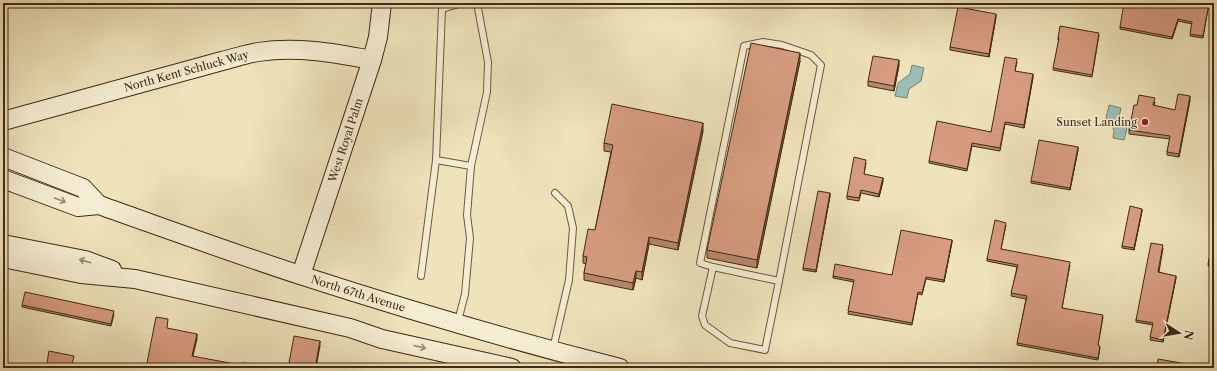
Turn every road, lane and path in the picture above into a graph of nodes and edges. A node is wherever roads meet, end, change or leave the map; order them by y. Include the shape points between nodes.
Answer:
1 (382, 3) edge
2 (462, 3) edge
3 (477, 3) edge
4 (372, 60) junction
5 (3, 121) edge
6 (3, 157) edge
7 (436, 160) junction
8 (471, 166) junction
9 (3, 179) edge
10 (555, 193) dead end
11 (100, 205) junction
12 (3, 244) edge
13 (3, 258) edge
14 (713, 267) junction
15 (301, 276) junction
16 (421, 276) dead end
17 (135, 279) junction
18 (779, 281) junction
19 (458, 323) junction
20 (552, 350) junction
21 (512, 368) edge
22 (620, 368) edge

1 - 4 main road, West Royal Palm
2 - 7 lane via 442,9
3 - 8 lane via 488,62 486,92
4 - 5 main road, North Kent Schluck Way via 320,51 257,52
4 - 15 main road, West Royal Palm
6 - 11 main road, North 67th Avenue via 83,188
7 - 8 lane
7 - 16 lane
8 - 19 lane via 468,215 470,238
9 -> 11 main road, North 67th Avenue via 78,207
10 - 20 lane via 568,206 573,228 569,280
11 - 15 main road, North 67th Avenue
17 -> 12 main road via 85,260
13 - 17 main road via 81,274
14 - 18 lane
14 - 18 lane via 702,316 705,325 730,343 765,350
14 - 18 lane via 700,263 744,46 763,42 782,46 811,55 821,65
15 - 19 main road, North 67th Avenue
17 -> 21 main road
19 - 20 main road, North 67th Avenue
20 - 22 main road, North 67th Avenue

